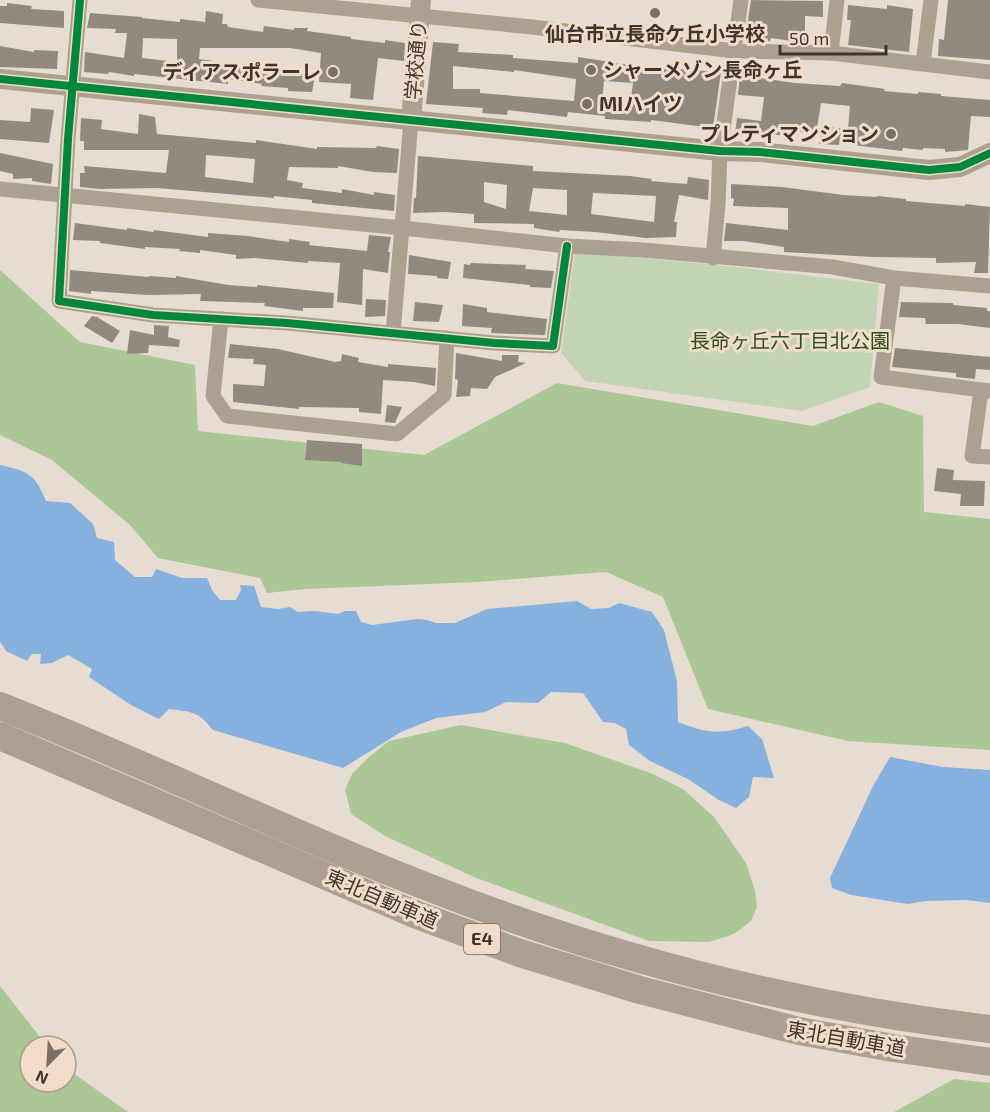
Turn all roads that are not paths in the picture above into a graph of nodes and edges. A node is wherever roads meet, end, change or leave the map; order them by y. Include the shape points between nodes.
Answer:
1 (80, 0) edge
2 (258, 0) edge
3 (741, 0) edge
4 (837, 0) edge
5 (931, 0) edge
6 (323, 3) edge
7 (420, 8) edge
8 (735, 51) junction
9 (831, 53) junction
10 (923, 63) junction
11 (990, 72) edge
12 (0, 79) edge
13 (73, 85) junction
14 (411, 121) junction
15 (720, 151) junction
16 (990, 153) edge
17 (0, 189) edge
18 (64, 194) junction
19 (403, 228) junction
20 (567, 246) junction
21 (713, 258) junction
22 (894, 278) junction
23 (990, 286) edge
24 (221, 319) junction
25 (393, 333) junction
26 (447, 338) junction
27 (986, 391) edge
28 (990, 457) edge
29 (0, 706) edge
30 (0, 736) edge
31 (990, 1029) edge
32 (990, 1062) edge

1 - 13 street
2 - 6 street
3 - 8 street
4 - 9 street
5 - 10 street
6 - 7 street
7 - 8 street
7 - 14 street, 学校通り
8 - 9 street
8 - 15 street
9 - 10 street
10 - 11 street
12 - 13 street
13 - 14 street
13 - 18 street
14 - 15 street
14 - 19 street
15 - 16 street via 929,170 960,167
15 - 21 street
17 - 18 street
18 - 19 street
18 - 24 street via 58,301 153,315
19 - 20 street
19 - 25 street
20 - 21 street
20 - 26 street via 553,346
21 - 22 street via 833,267
22 - 23 street
22 - 27 street via 881,377
24 - 25 street
24 - 26 street via 213,396 227,416 397,434 444,395
25 - 26 street
27 - 28 street via 972,456
29 - 31 highway, 東北自動車道 / E4 via 344,853 586,944 822,1002
30 - 32 highway, 東北自動車道 / E4 via 412,913 520,952 640,990 799,1031

